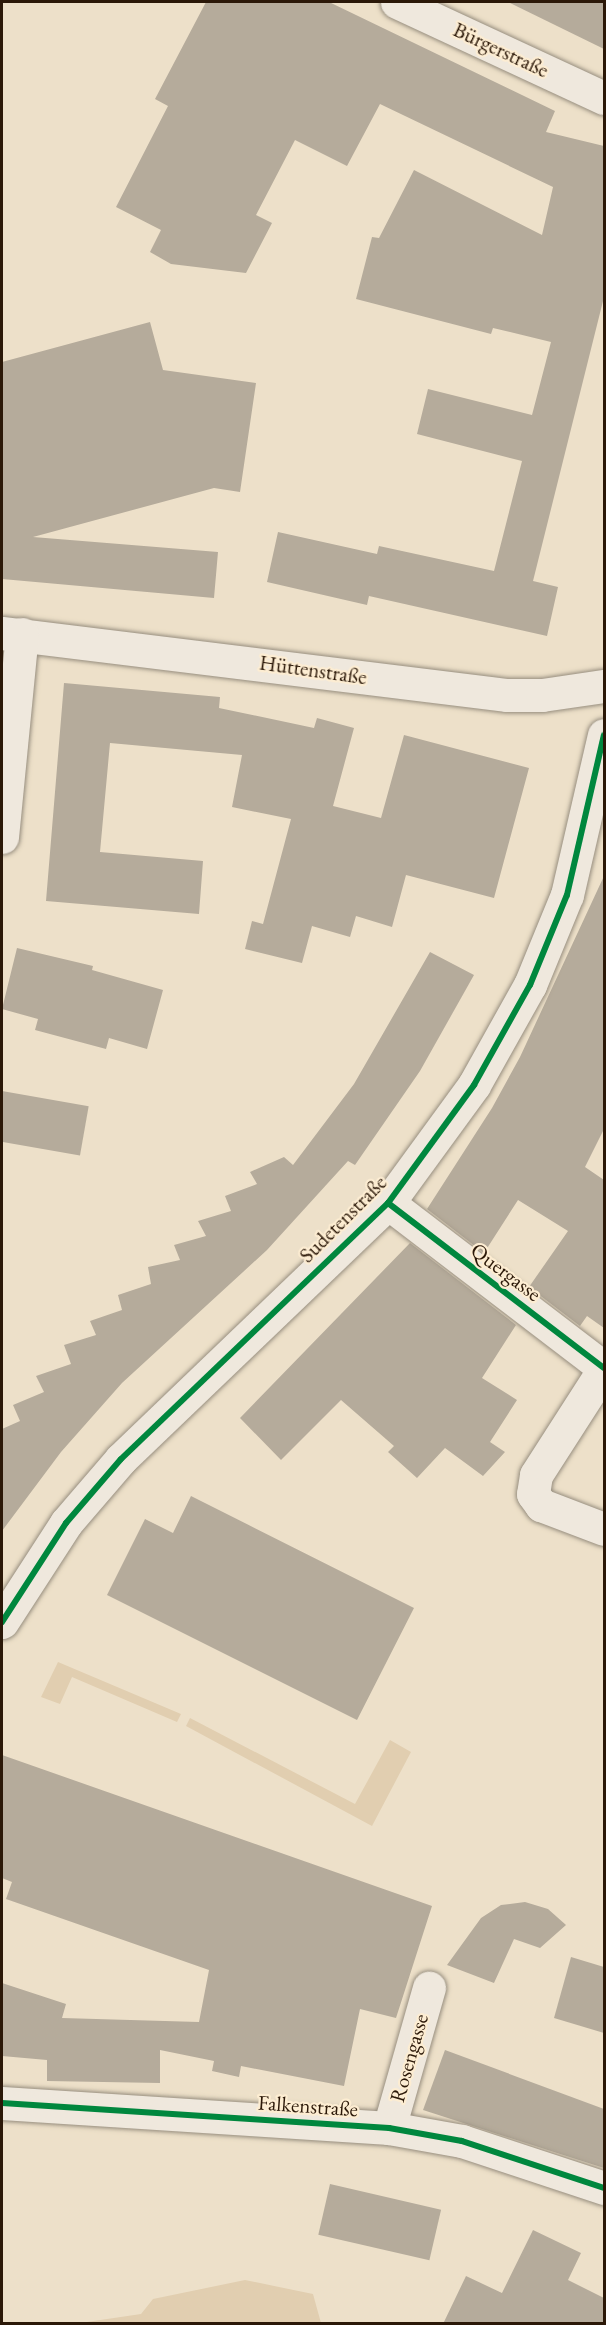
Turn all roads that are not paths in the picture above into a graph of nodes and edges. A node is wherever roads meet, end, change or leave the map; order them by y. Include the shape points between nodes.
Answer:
1 (397, 2) edge
2 (604, 98) edge
3 (12, 634) edge
4 (604, 686) edge
5 (604, 735) edge
6 (2, 837) edge
7 (388, 1203) junction
8 (604, 1368) edge
9 (604, 1529) edge
10 (2, 1622) edge
11 (429, 1988) dead end
12 (2, 2103) edge
13 (389, 2128) junction
14 (604, 2188) edge

1 - 2 street, Bürgerstraße
3 - 4 street, Hüttenstraße via 507,695 542,695
3 - 6 street, Hüttenstraße
5 - 7 street, Sudetenstraße via 567,895 530,985 474,1085
7 - 8 street, Quergasse
7 - 10 street, Sudetenstraße via 121,1459 66,1522
8 - 9 street via 536,1475 533,1494 542,1505
11 - 13 street, Rosengasse
12 - 13 street, Falkenstraße
13 - 14 street, Falkenstraße via 462,2141

